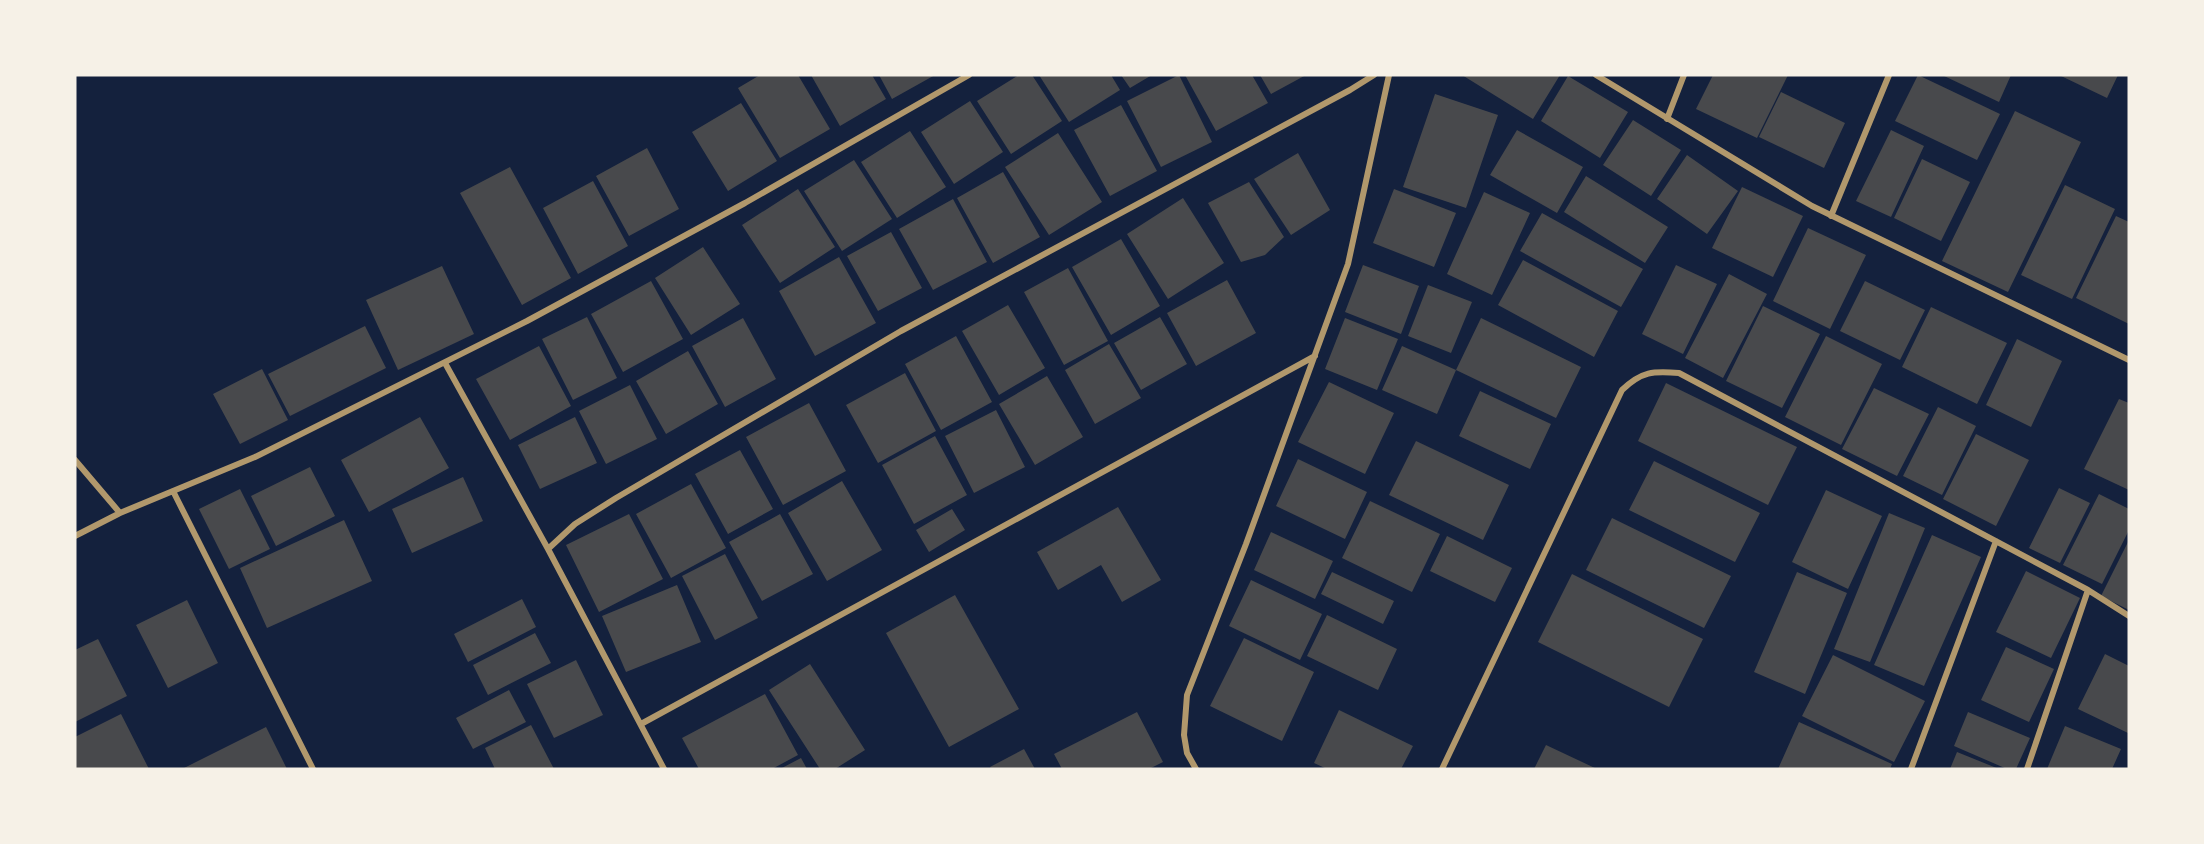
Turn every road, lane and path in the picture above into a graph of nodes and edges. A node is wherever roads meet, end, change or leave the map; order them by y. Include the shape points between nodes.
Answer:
1 (969, 75) edge
2 (1374, 75) edge
3 (1389, 75) edge
4 (1596, 75) edge
5 (1684, 75) edge
6 (1889, 75) edge
7 (1667, 119) junction
8 (1831, 216) junction
9 (1315, 356) junction
10 (2129, 360) edge
11 (445, 363) junction
12 (75, 460) edge
13 (173, 491) junction
14 (120, 513) junction
15 (75, 536) edge
16 (1996, 542) junction
17 (548, 549) junction
18 (2088, 590) junction
19 (2129, 616) edge
20 (641, 724) junction
21 (313, 769) edge
22 (664, 769) edge
23 (1196, 769) edge
24 (1442, 769) edge
25 (1911, 769) edge
26 (2027, 769) edge

1 - 11 street via 744,203
2 - 17 street via 901,332 616,498 575,524
3 - 9 street via 1348,264
4 - 7 street
5 - 7 street
6 - 8 street
7 - 8 street
8 - 10 street
9 - 20 street
9 - 23 street via 1187,695 1184,735 1187,753
11 - 13 street via 255,457
11 - 17 street
12 - 14 street
13 - 14 street
13 - 21 street
14 - 15 street
16 - 18 street
16 - 24 street via 1679,373 1652,371 1634,378 1622,390
16 - 25 street
17 - 20 street
18 - 19 street
18 - 26 street
20 - 22 street

